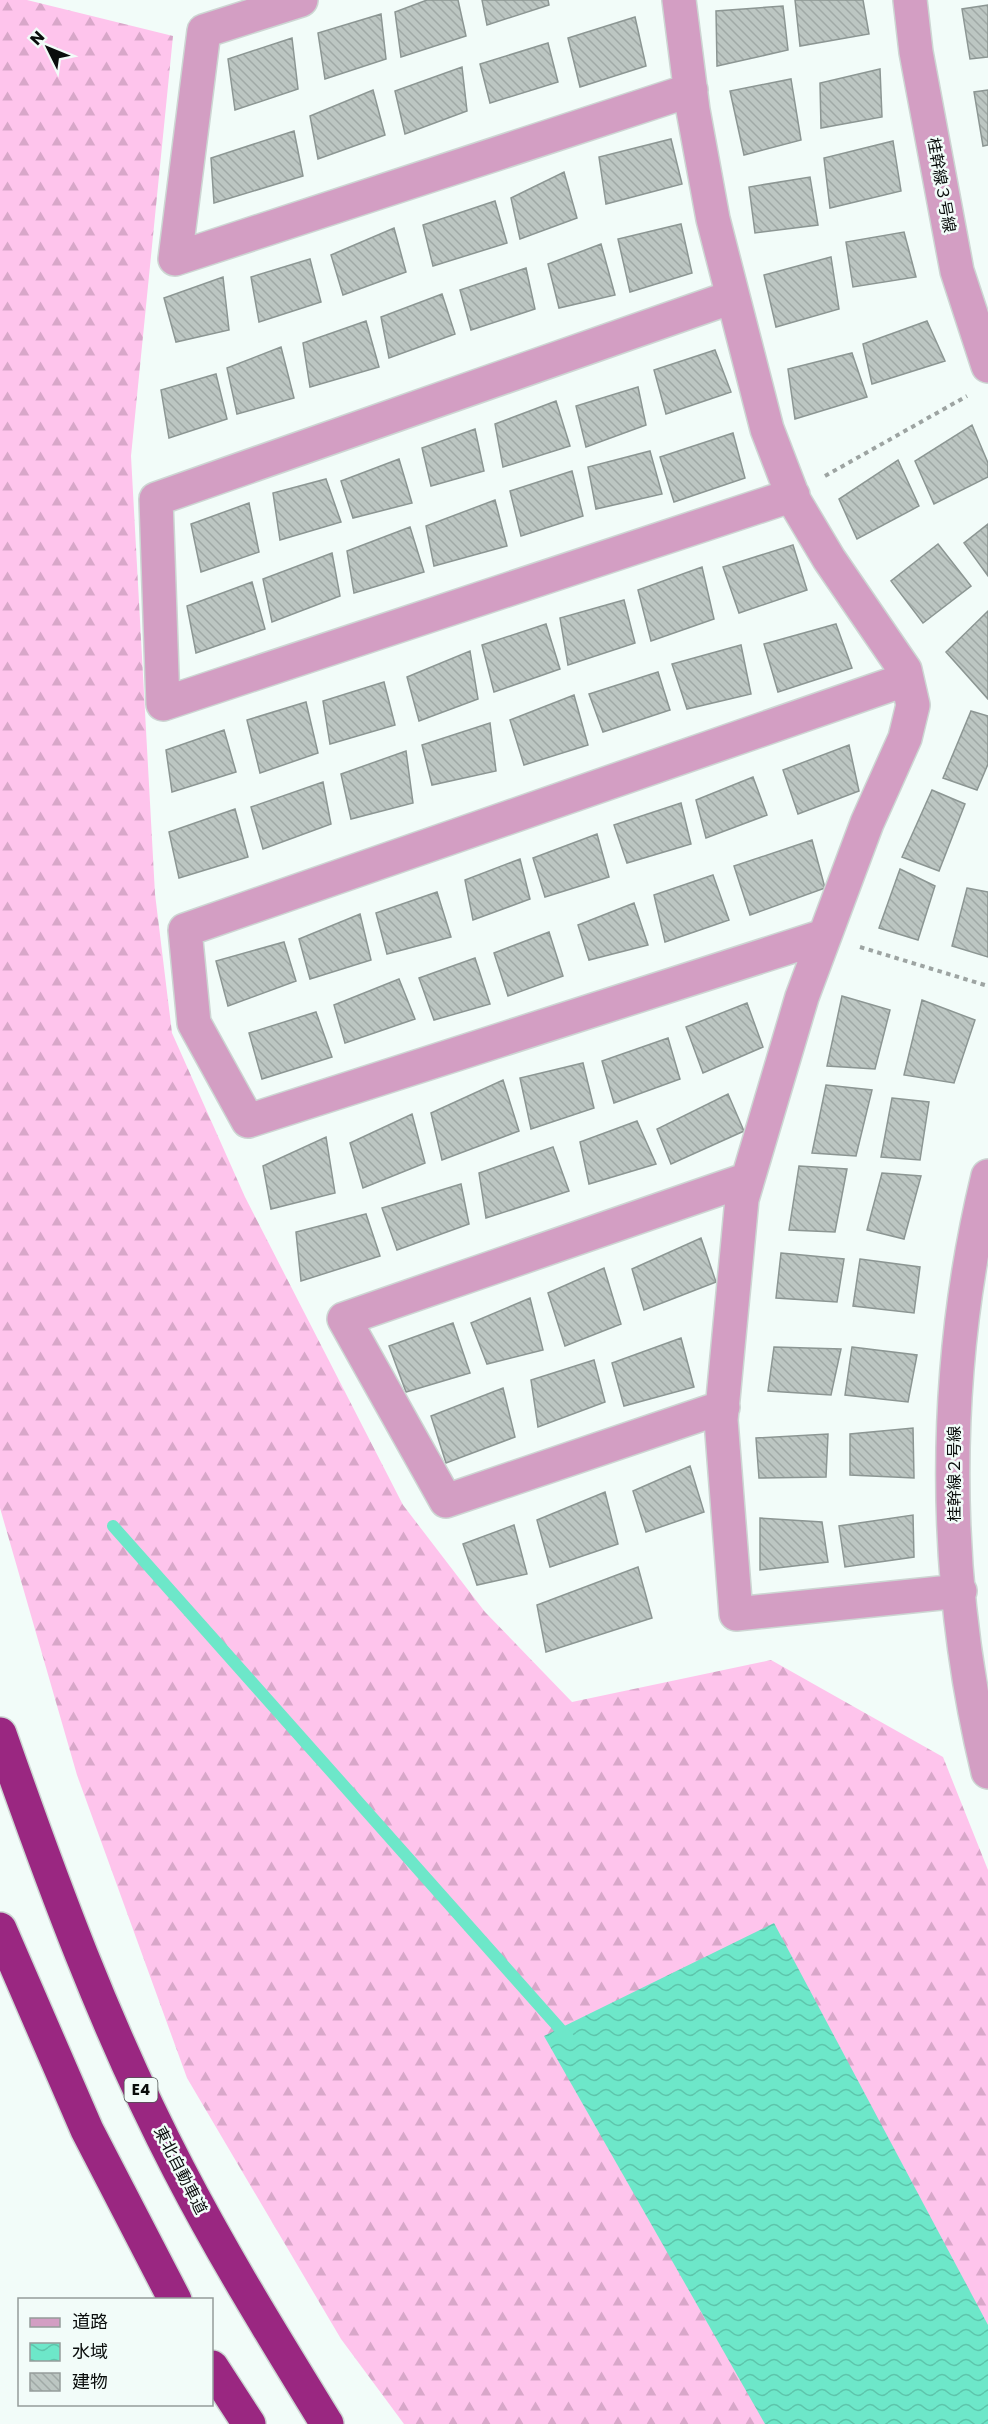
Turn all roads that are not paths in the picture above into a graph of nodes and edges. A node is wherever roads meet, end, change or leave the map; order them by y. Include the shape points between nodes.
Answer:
1 (302, 0) edge
2 (679, 0) edge
3 (910, 0) edge
4 (691, 90) junction
5 (732, 297) junction
6 (983, 378) edge
7 (793, 495) junction
8 (907, 679) junction
9 (824, 936) junction
10 (988, 1176) edge
11 (748, 1179) junction
12 (982, 1225) edge
13 (723, 1407) junction
14 (960, 1591) junction
15 (0, 1734) edge
16 (988, 1772) edge
17 (0, 1929) edge
18 (174, 2298) edge
19 (213, 2369) edge
20 (249, 2424) edge
21 (327, 2424) edge

1 - 4 street via 204,31 175,259
2 - 4 street
3 - 6 street, 桂幹線３号線 via 957,271
4 - 5 street via 712,219
5 - 7 street via 767,429
5 - 7 street via 156,499 163,704
7 - 8 street via 829,558 905,670
8 - 9 street via 913,705 905,738
8 - 9 street via 185,930 194,1023 248,1121
9 - 11 street
10 - 12 street, 桂幹線２号線
11 - 13 street via 742,1199
11 - 13 street via 344,1319 447,1501
12 - 14 street, 桂幹線２号線 via 964,1298 955,1413 952,1495
13 - 14 street via 726,1515 735,1614
14 - 16 street, 桂幹線２号線 via 971,1688
15 - 21 highway, 東北自動車道 / E4 via 59,1899 114,2033 169,2149
17 - 18 highway via 87,2130
19 - 20 highway

